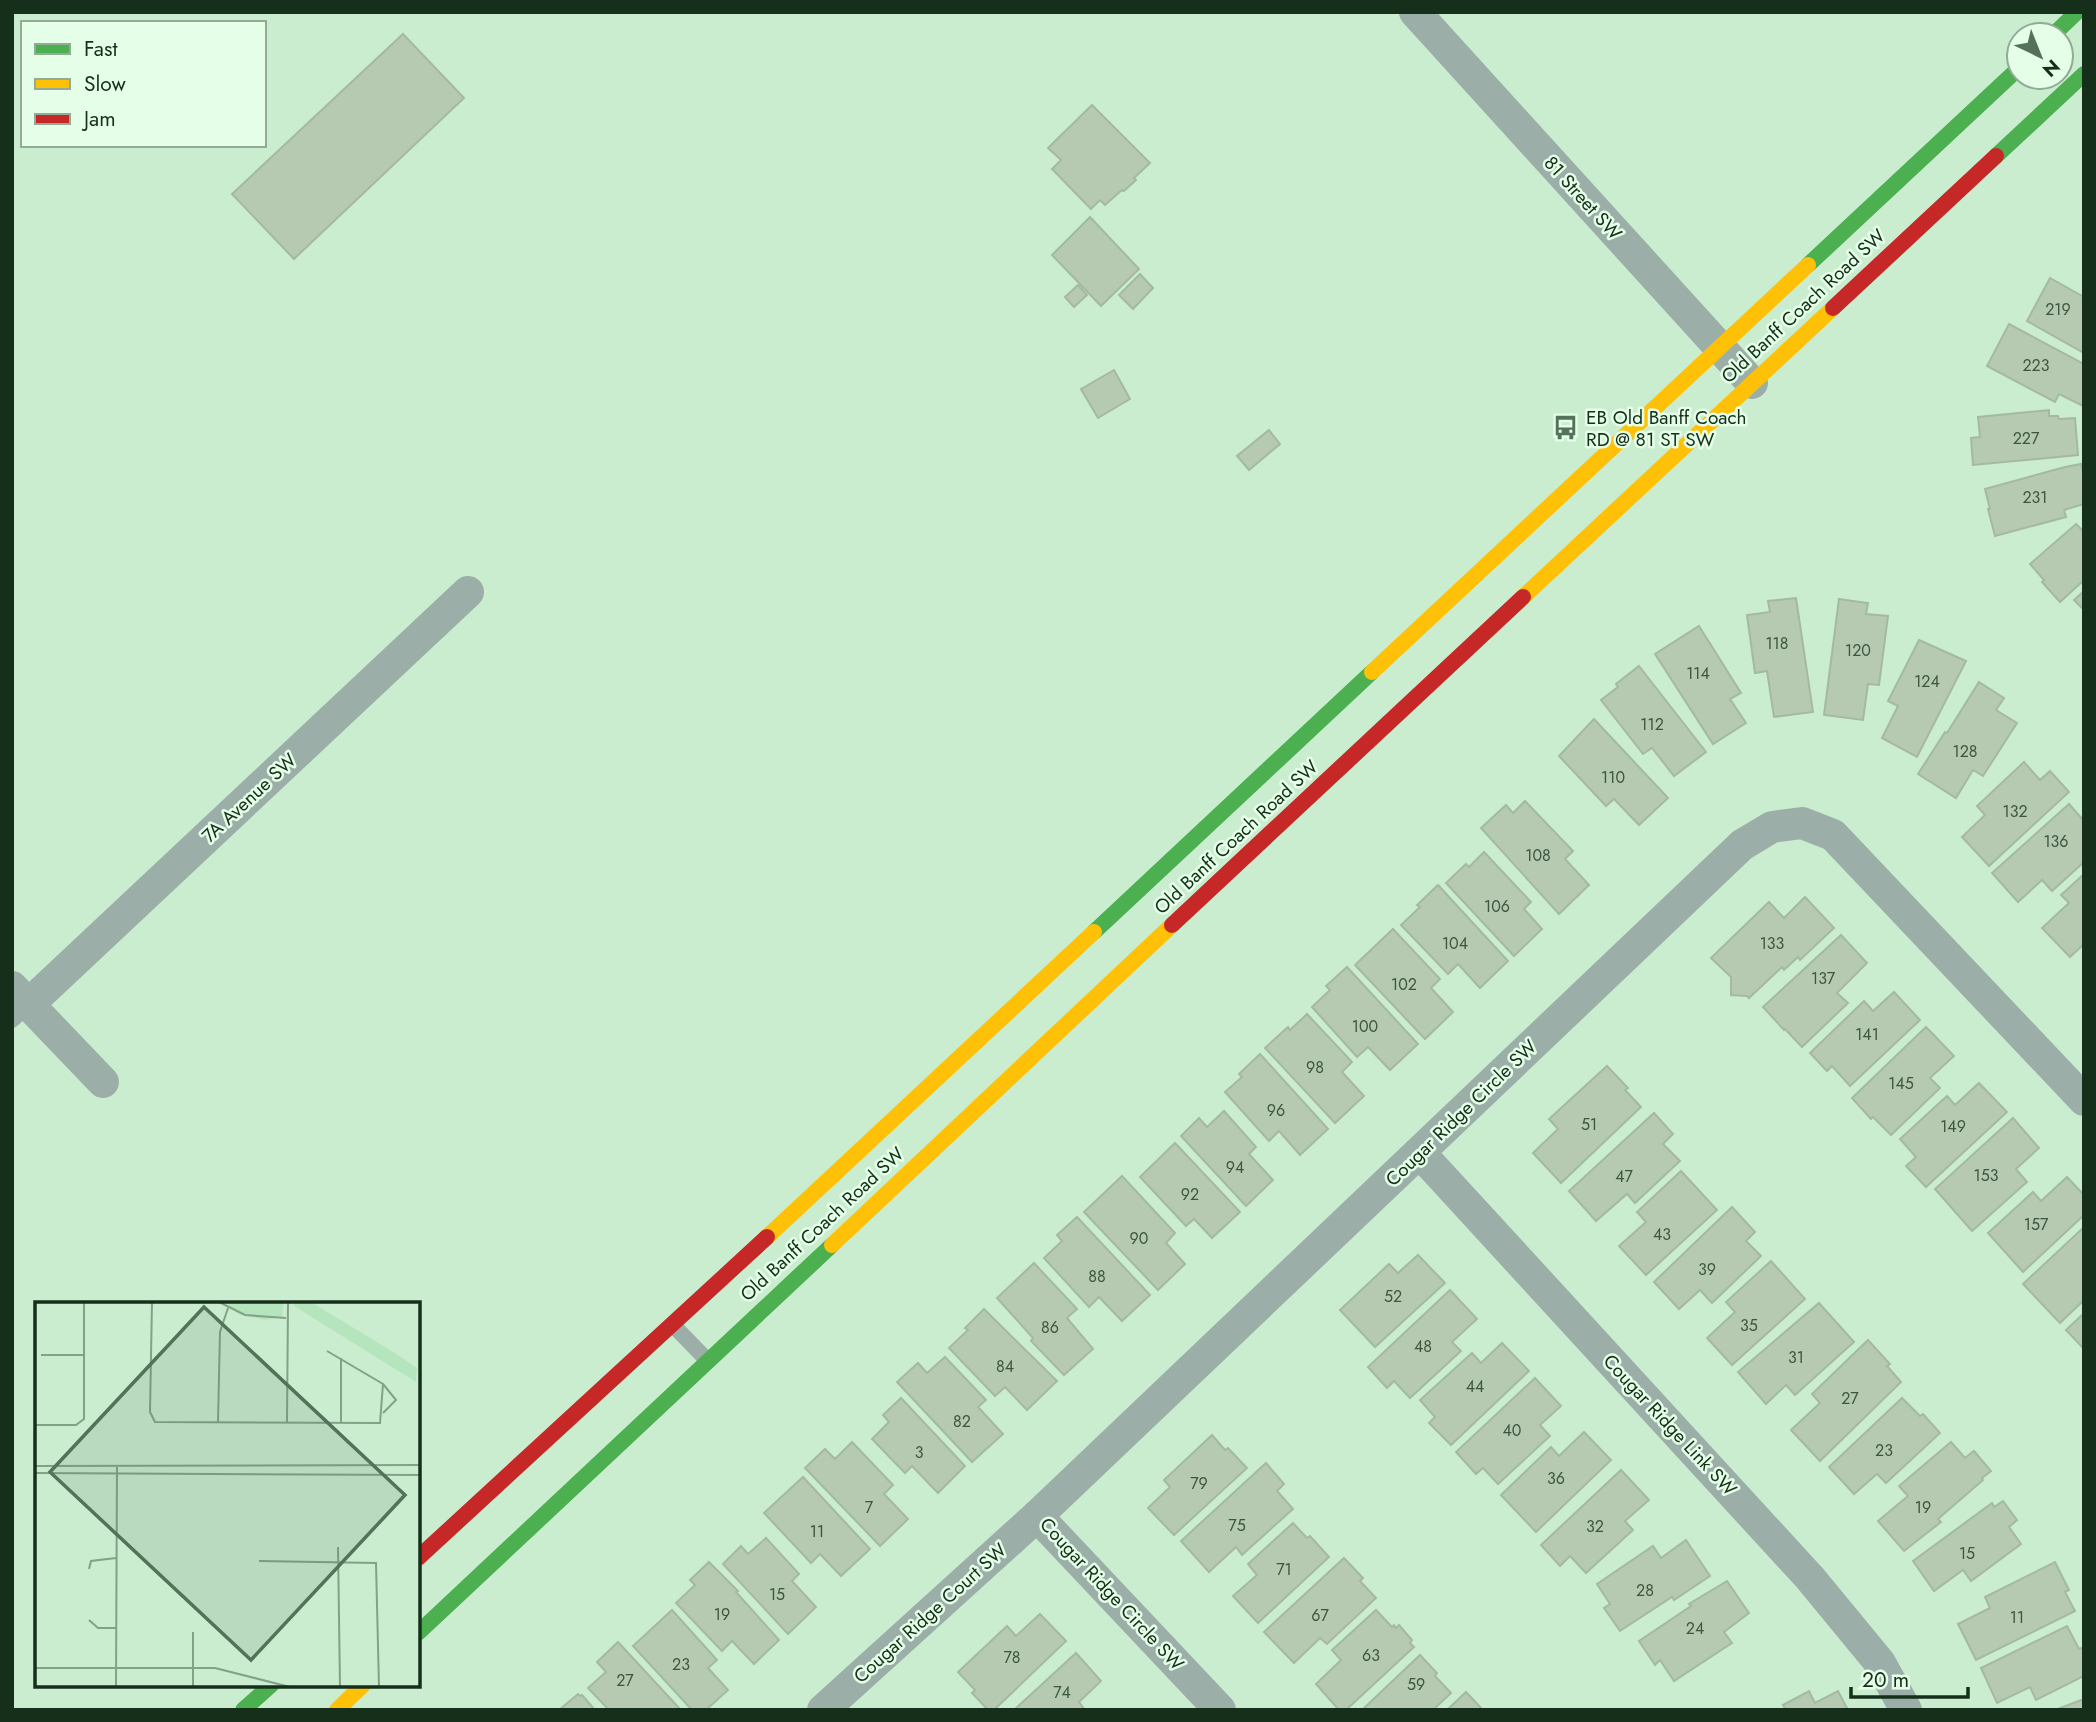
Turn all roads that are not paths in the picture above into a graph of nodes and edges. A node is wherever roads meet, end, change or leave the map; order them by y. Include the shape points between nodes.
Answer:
1 (1415, 12) edge
2 (2084, 74) edge
3 (2005, 81) edge
4 (1720, 349) junction
5 (1752, 383) junction
6 (468, 592) dead end
7 (18, 1004) edge
8 (103, 1082) dead end
9 (2084, 1100) edge
10 (1420, 1153) junction
11 (673, 1325) junction
12 (707, 1360) junction
13 (1037, 1516) junction
14 (420, 1556) edge
15 (420, 1631) edge
16 (269, 1687) edge
17 (361, 1687) edge
18 (243, 1710) edge
19 (337, 1710) edge
20 (823, 1710) edge
21 (1220, 1710) edge
22 (1906, 1710) edge

1 - 4 street, 81 Street SW
2 - 5 main road, Old Banff Coach Road SW
3 - 4 main road, Old Banff Coach Road SW
4 - 5 street, 81 Street SW
4 - 11 main road, Old Banff Coach Road SW
5 - 12 main road, Old Banff Coach Road SW
6 - 7 street, 7A Avenue SW
7 - 8 street
9 - 10 street, Cougar Ridge Circle SW via 1854,856 1832,835 1802,823 1772,827 1742,845
10 - 13 street, Cougar Ridge Circle SW
10 - 22 street, Cougar Ridge Link SW via 1810,1578 1880,1663
11 - 12 lane
11 - 14 main road, Old Banff Coach Road SW
12 - 15 main road, Old Banff Coach Road SW
13 - 20 street, Cougar Ridge Court SW
13 - 21 street, Cougar Ridge Circle SW
16 - 18 main road
17 - 19 main road

